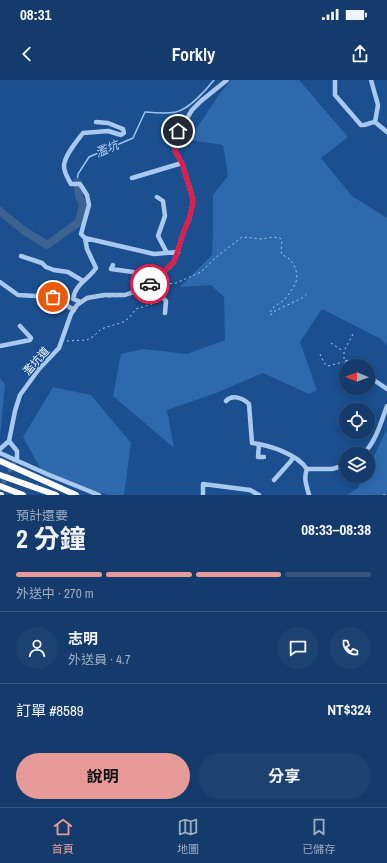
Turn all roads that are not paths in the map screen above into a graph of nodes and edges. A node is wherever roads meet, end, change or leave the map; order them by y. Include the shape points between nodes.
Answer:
1 (227, 80) edge
2 (335, 80) edge
3 (371, 80) edge
4 (96, 122) dead end
5 (375, 122) junction
6 (387, 132) edge
7 (182, 163) junction
8 (132, 178) dead end
9 (157, 196) dead end
10 (85, 238) junction
11 (178, 252) junction
12 (167, 253) junction
13 (21, 256) dead end
14 (113, 265) dead end
15 (83, 281) junction
16 (0, 282) edge
17 (144, 288) junction
18 (142, 296) dead end
19 (80, 302) junction
20 (74, 310) junction
21 (165, 312) dead end
22 (20, 326) dead end
23 (0, 346) edge
24 (375, 381) edge
25 (387, 389) edge
26 (226, 401) dead end
27 (387, 406) edge
28 (9, 441) junction
29 (259, 444) junction
30 (368, 447) edge
31 (0, 449) edge
32 (0, 453) edge
33 (264, 457) dead end
34 (293, 457) junction
35 (17, 458) dead end
36 (0, 461) edge
37 (339, 467) edge
38 (307, 469) junction
39 (0, 475) edge
40 (274, 480) dead end
41 (0, 486) edge
42 (23, 495) edge
43 (56, 495) edge
44 (76, 495) edge
45 (99, 495) edge
46 (203, 495) edge
47 (259, 495) edge
48 (309, 495) edge

1 - 7 street via 192,110 178,131 175,151
2 - 5 street via 335,95 361,125
3 - 5 street via 378,105
4 - 10 street via 123,129 124,133 83,133 64,165 71,184 80,184 87,195 89,205 81,234
5 - 6 street
7 - 8 street
7 - 11 street via 193,203
9 - 12 street via 162,201 165,216 158,236
10 - 12 street via 154,254
10 - 15 street via 96,268 92,275
11 - 12 street
11 - 17 street via 174,262
13 - 15 street via 54,270 68,272
14 - 17 street via 111,269 139,275
15 - 19 street via 73,299
16 - 20 street via 18,295 53,297
17 - 19 street via 125,295 104,295
18 - 21 street via 153,291 158,292 166,300
19 - 20 street, 濫坑道
20 - 28 street, 濫坑道 via 59,348 20,395
22 - 23 street via 30,340
24 - 25 street
26 - 29 street via 235,397 249,404 252,443
27 - 30 street
28 - 31 street
28 - 35 street via 17,451
29 - 33 street via 258,457
29 - 34 street via 270,446
32 - 45 street
34 - 38 street
34 - 40 street
36 - 44 highway
37 - 38 street
38 - 48 street via 305,473
39 - 43 highway
41 - 42 highway
46 - 47 street via 203,484 250,490

